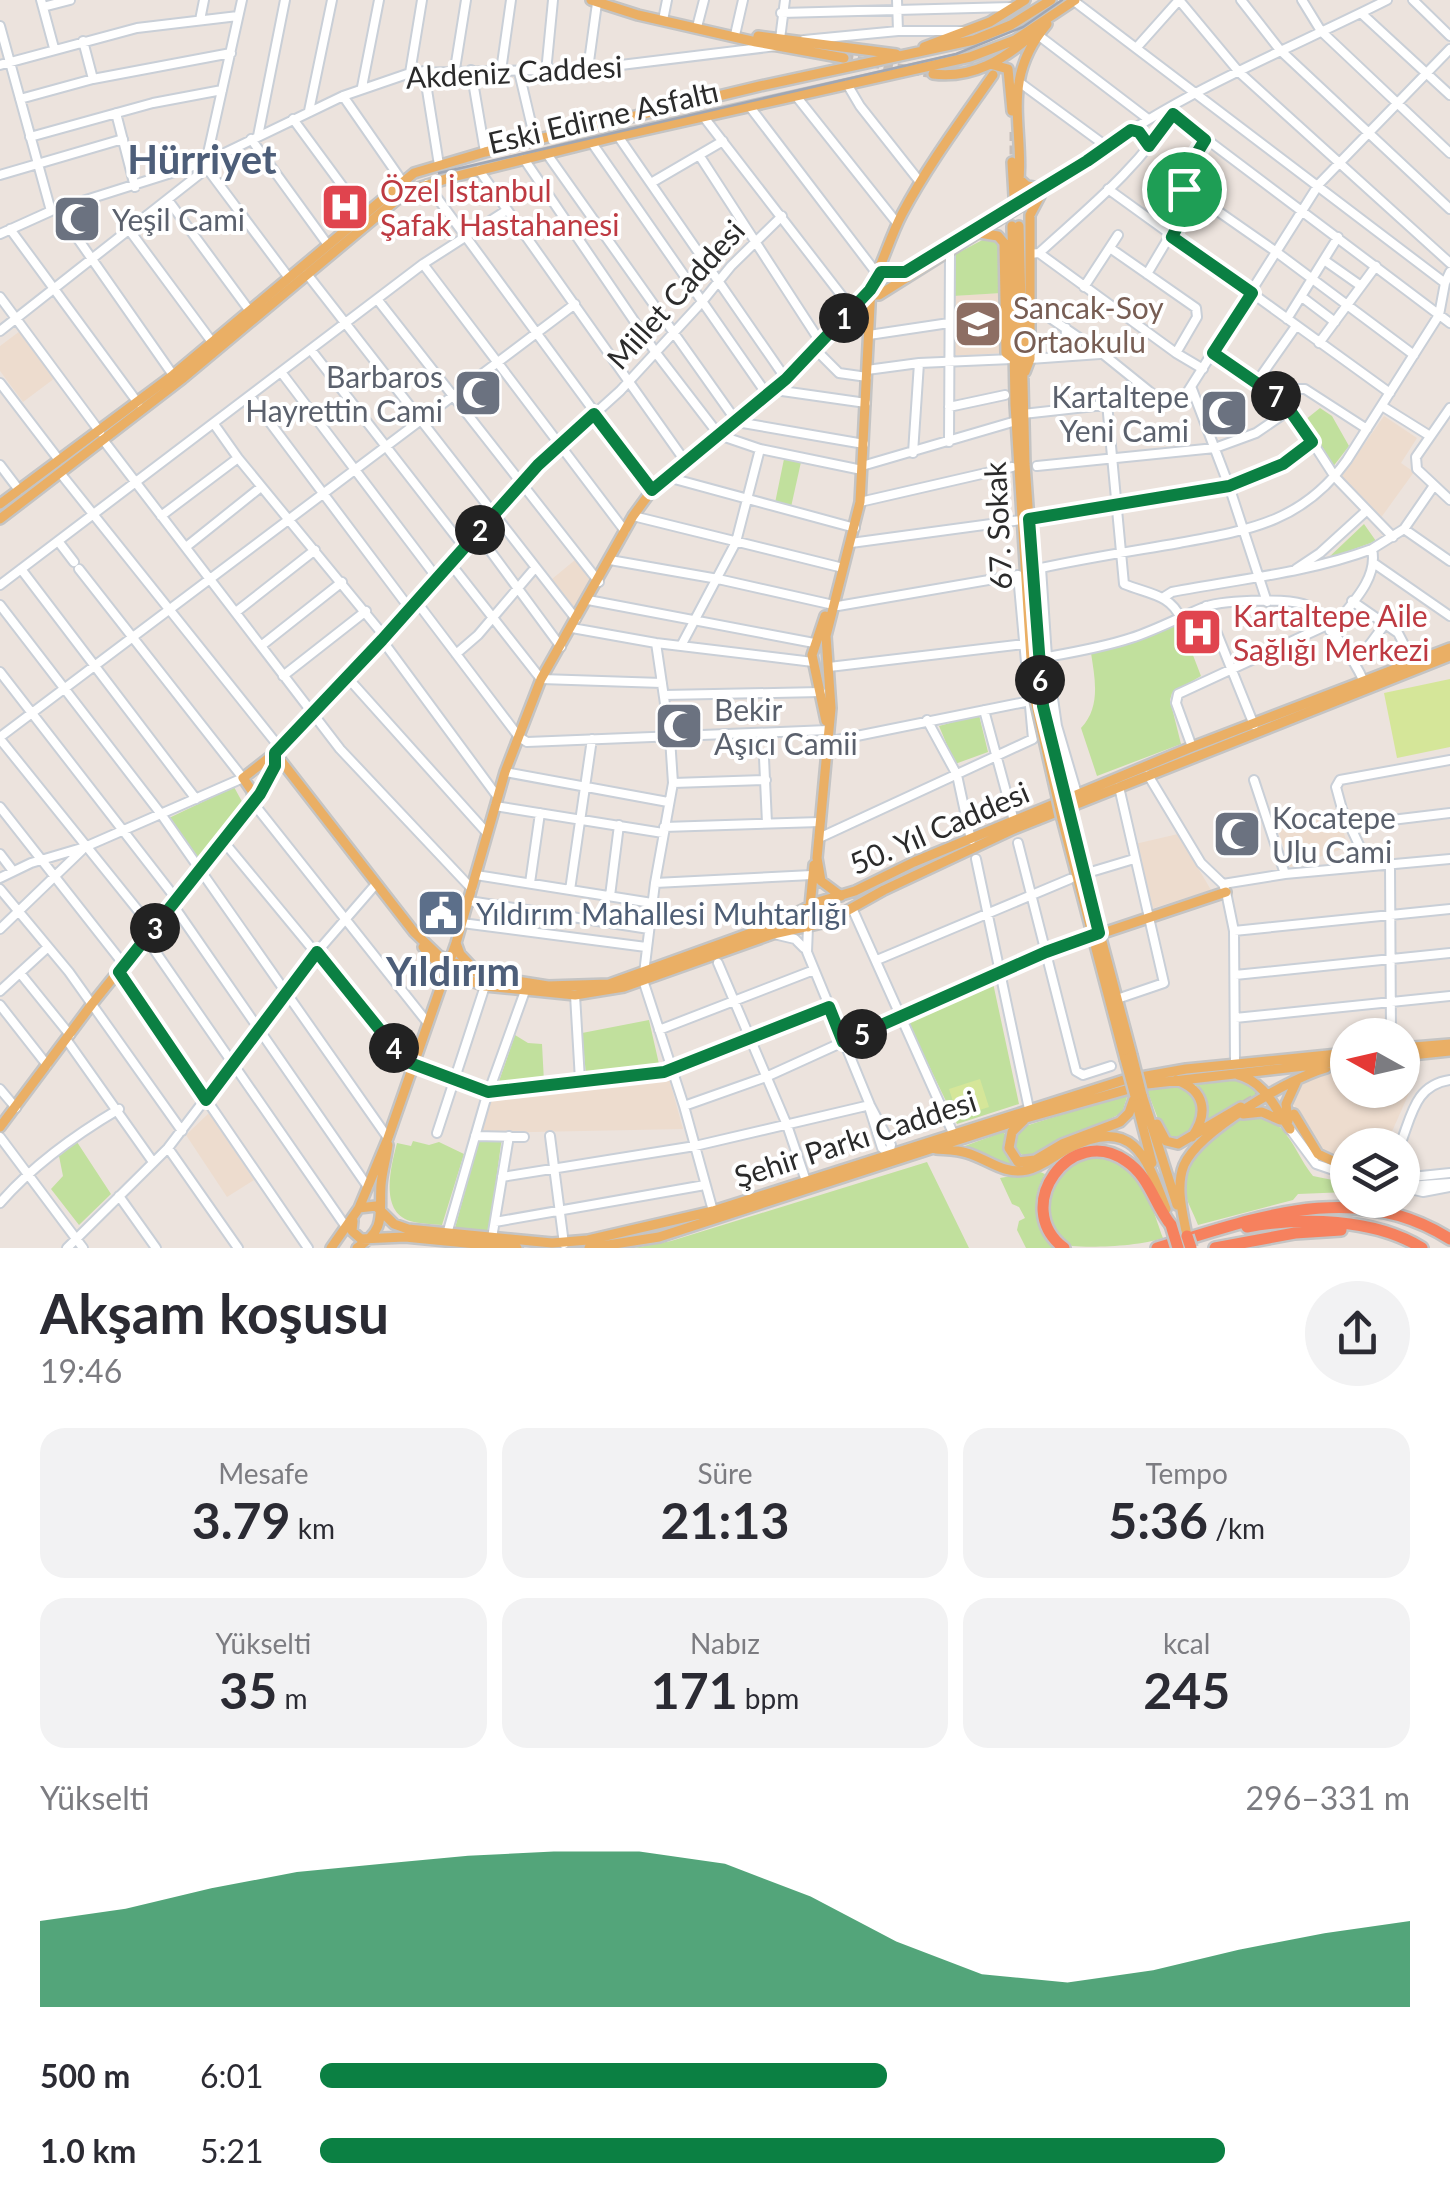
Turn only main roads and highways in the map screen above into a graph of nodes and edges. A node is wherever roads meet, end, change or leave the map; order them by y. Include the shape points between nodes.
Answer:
1 (1025, 0) edge
2 (1051, 0) edge
3 (1074, 0) edge
4 (594, 1) edge
5 (623, 5) edge
6 (1055, 15) junction
7 (1043, 23) junction
8 (786, 43) junction
9 (909, 55) junction
10 (844, 58) tunnel mouth
11 (992, 70) junction
12 (932, 74) tunnel mouth
13 (1015, 82) junction
14 (1087, 161) road end
15 (424, 169) junction
16 (1018, 178) junction
17 (427, 184) junction
18 (1042, 190) junction
19 (1016, 205) junction
20 (978, 233) junction
21 (882, 273) junction
22 (298, 277) junction
23 (887, 288) junction
24 (871, 293) junction
25 (1014, 359) junction
26 (1022, 380) junction
27 (1019, 418) junction
28 (102, 436) junction
29 (0, 504) edge
30 (0, 519) edge
31 (832, 605) junction
32 (1450, 648) edge
33 (827, 655) junction
34 (1450, 656) edge
35 (813, 662) junction
36 (829, 668) junction
37 (828, 730) junction
38 (277, 750) junction
39 (272, 772) junction
40 (293, 775) junction
41 (246, 781) junction
42 (264, 788) junction
43 (254, 804) junction
44 (818, 838) junction
45 (1225, 888) road end
46 (839, 895) junction
47 (808, 908) junction
48 (852, 908) junction
49 (808, 927) junction
50 (1095, 934) junction
51 (456, 943) junction
52 (448, 967) junction
53 (644, 977) junction
54 (485, 981) junction
55 (843, 1042) road end
56 (1450, 1048) edge
57 (1420, 1050) edge
58 (1129, 1057) junction
59 (1330, 1060) edge
60 (1330, 1061) edge
61 (1330, 1065) edge
62 (1224, 1074) junction
63 (1299, 1076) junction
64 (1174, 1079) junction
65 (1268, 1095) junction
66 (1139, 1096) junction
67 (1240, 1111) junction
68 (1028, 1113) junction
69 (1294, 1114) dead end
70 (0, 1127) edge
71 (1290, 1128) junction
72 (388, 1138) junction
73 (1190, 1140) junction
74 (928, 1149) junction
75 (890, 1157) junction
76 (1330, 1161) edge
77 (1157, 1185) junction
78 (360, 1208) junction
79 (382, 1212) junction
80 (350, 1222) junction
81 (1172, 1225) junction
82 (1385, 1232) junction
83 (447, 1238) junction
84 (1450, 1238) edge
85 (370, 1239) junction
86 (1192, 1240) edge
87 (330, 1248) edge
88 (357, 1248) edge
89 (517, 1248) edge
90 (588, 1248) edge
91 (1064, 1248) edge
92 (1156, 1248) edge
93 (1178, 1248) edge
94 (1216, 1248) edge
95 (1422, 1248) edge

1 - 9 main road
2 - 9 main road, Eski Edirne Asfaltı via 993,33
3 - 6 main road, Eski Edirne Asfaltı
4 - 5 main road
5 - 8 main road via 663,20
6 - 7 main road, Eski Edirne Asfaltı
6 - 13 main road via 1023,58
7 - 11 main road
7 - 17 main road, Eski Edirne Asfaltı via 970,58
8 - 9 main road
8 - 10 main road
9 - 15 main road, Eski Edirne Asfaltı
11 - 12 main road
11 - 13 main road via 1008,69
11 - 21 main road via 897,223
13 - 16 main road
13 - 19 main road
14 - 18 main road
15 - 17 main road
15 - 22 main road, Eski Edirne Asfaltı via 402,181
16 - 18 main road
16 - 19 main road
17 - 22 main road, Eski Edirne Asfaltı via 400,196
18 - 19 main road
18 - 26 main road via 1030,216 1030,359
19 - 20 main road
19 - 21 main road via 905,272
20 - 23 main road
20 - 25 main road via 1004,243 1006,352
21 - 23 main road
21 - 24 main road
22 - 28 main road, Eski Edirne Asfaltı via 249,310
22 - 28 main road, Eski Edirne Asfaltı via 182,380
23 - 24 main road
24 - 31 main road via 860,502
24 - 51 main road via 772,393 652,490 633,516 541,679 505,772
25 - 26 main road, 67. Sokak via 1016,226
25 - 27 main road, 67. Sokak
26 - 27 main road, 67. Sokak
27 - 50 main road, 67. Sokak, bridge via 1035,694
28 - 29 main road, Eski Edirne Asfaltı
28 - 30 main road, Eski Edirne Asfaltı
31 - 33 main road
31 - 35 main road
32 - 46 main road, 50. Yıl Caddesi
33 - 35 main road
33 - 36 main road
34 - 48 main road, 50. Yıl Caddesi via 1119,787
35 - 36 main road via 820,671
35 - 37 main road
36 - 37 main road
37 - 44 main road
38 - 39 main road
38 - 40 main road
38 - 41 main road
39 - 40 main road
39 - 42 main road
40 - 52 main road via 428,954
41 - 42 main road
41 - 43 main road
42 - 43 main road
43 - 70 main road
44 - 46 main road via 819,876
44 - 47 main road
45 - 50 main road
46 - 47 main road, 50. Yıl Caddesi
46 - 48 main road
47 - 49 main road
47 - 53 main road, 50. Yıl Caddesi
48 - 49 main road, 50. Yıl Caddesi
49 - 53 main road, 50. Yıl Caddesi
50 - 55 main road
50 - 58 main road
50 - 58 main road
51 - 52 main road
51 - 54 main road
52 - 54 main road
52 - 72 main road
53 - 54 main road via 572,987
53 - 54 main road via 575,995
56 - 57 main road
58 - 66 main road, bridge
59 - 68 main road, Şehir Parkı Caddesi via 1149,1075
60 - 62 main road, Şehir Parkı Caddesi
61 - 63 main road
62 - 64 main road, Şehir Parkı Caddesi
62 - 65 main road via 1252,1080
63 - 65 main road
63 - 71 main road via 1286,1104
64 - 68 main road, Şehir Parkı Caddesi
64 - 73 main road via 1202,1099 1202,1117
65 - 67 main road
65 - 71 main road
66 - 68 main road via 1120,1122 1022,1163 1012,1157 1008,1141
66 - 73 main road via 1166,1141
66 - 77 main road
66 - 86 main road
67 - 71 main road via 1270,1114
67 - 73 main road
67 - 86 main road via 1184,1164 1180,1193
68 - 74 main road, Şehir Parkı Caddesi
68 - 75 main road, Şehir Parkı Caddesi
69 - 76 main road via 1318,1154
72 - 78 main road
72 - 79 main road
74 - 75 main road, Şehir Parkı Caddesi
74 - 77 main road via 970,1153 1016,1171 1117,1136 1140,1150
75 - 83 main road, Şehir Parkı Caddesi via 713,1210 564,1244
75 - 90 main road, Şehir Parkı Caddesi via 659,1237
77 - 81 main road
78 - 79 main road
78 - 80 main road
79 - 83 main road, Şehir Parkı Caddesi via 401,1228
79 - 85 main road
80 - 85 main road via 355,1234
80 - 87 main road
81 - 91 highway via 1130,1163 1085,1152 1058,1167 1044,1192 1046,1224
81 - 93 highway, bridge
82 - 86 highway via 1306,1222 1260,1224
82 - 94 highway via 1295,1233
82 - 95 highway
83 - 85 main road, Şehir Parkı Caddesi
83 - 89 main road, Şehir Parkı Caddesi
84 - 86 highway via 1391,1212 1341,1206 1273,1212
85 - 88 main road
86 - 92 highway

